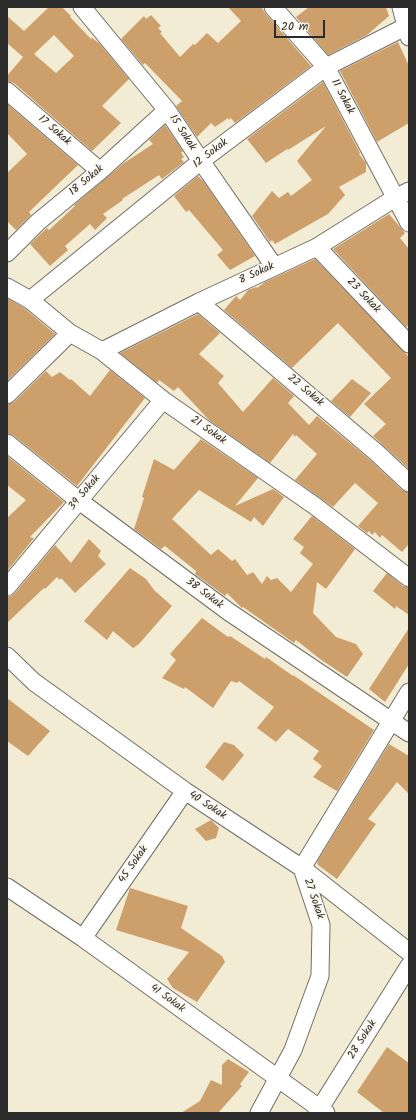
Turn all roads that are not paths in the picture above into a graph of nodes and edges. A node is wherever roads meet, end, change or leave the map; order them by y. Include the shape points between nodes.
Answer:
1 (82, 7) edge
2 (273, 7) edge
3 (400, 7) edge
4 (407, 32) edge
5 (326, 67) junction
6 (7, 91) edge
7 (167, 110) junction
8 (201, 161) junction
9 (100, 171) junction
10 (402, 194) edge
11 (409, 223) edge
12 (317, 247) junction
13 (7, 253) edge
14 (274, 266) junction
15 (7, 287) edge
16 (30, 300) junction
17 (199, 302) junction
18 (70, 333) junction
19 (409, 344) edge
20 (102, 351) junction
21 (7, 395) edge
22 (164, 400) junction
23 (7, 443) edge
24 (409, 483) edge
25 (78, 500) junction
26 (409, 578) edge
27 (7, 587) edge
28 (7, 656) edge
29 (409, 692) edge
30 (392, 721) junction
31 (409, 732) edge
32 (185, 791) junction
33 (302, 868) junction
34 (7, 887) edge
35 (83, 938) junction
36 (409, 952) edge
37 (409, 966) edge
38 (277, 1079) junction
39 (321, 1112) edge
40 (259, 1113) edge

1 - 7 street, 15 Sokak
2 - 5 street, 11 Sokak
3 - 4 street
4 - 5 street, 12 Sokak
5 - 8 street, 12 Sokak
5 - 10 street, 11 Sokak
6 - 9 street, 17 Sokak
7 - 8 street, 15 Sokak
7 - 9 street, 18 Sokak
8 - 14 street, 15 Sokak
8 - 16 street, 12 Sokak
9 - 13 street, 18 Sokak via 38,222
10 - 11 street, 11 Sokak
10 - 12 street, 8 Sokak
12 - 14 street, 8 Sokak
12 - 19 street, 23 Sokak
14 - 17 street, 8 Sokak
15 - 16 street, 21 Sokak
16 - 18 street, 21 Sokak
17 - 20 street, 8 Sokak
17 - 24 street, 22 Sokak
18 - 20 street, 21 Sokak
18 - 21 street
20 - 22 street, 21 Sokak
22 - 25 street, 39 Sokak
22 - 26 street, 21 Sokak via 315,506
23 - 25 street, 38 Sokak
25 - 27 street, 39 Sokak
25 - 30 street, 38 Sokak via 229,612
28 - 32 street, 40 Sokak via 34,682
29 - 30 street, 27 Sokak
30 - 31 street, 38 Sokak
30 - 33 street, 27 Sokak
32 - 33 street, 40 Sokak
32 - 35 street, 45 Sokak
33 - 36 street, 40 Sokak
33 - 38 street, 27 Sokak via 321,925 320,976 293,1050
34 - 35 street, 41 Sokak
35 - 38 street, 41 Sokak
37 - 39 street, 28 Sokak
38 - 39 street, 41 Sokak
38 - 40 street, 27 Sokak

